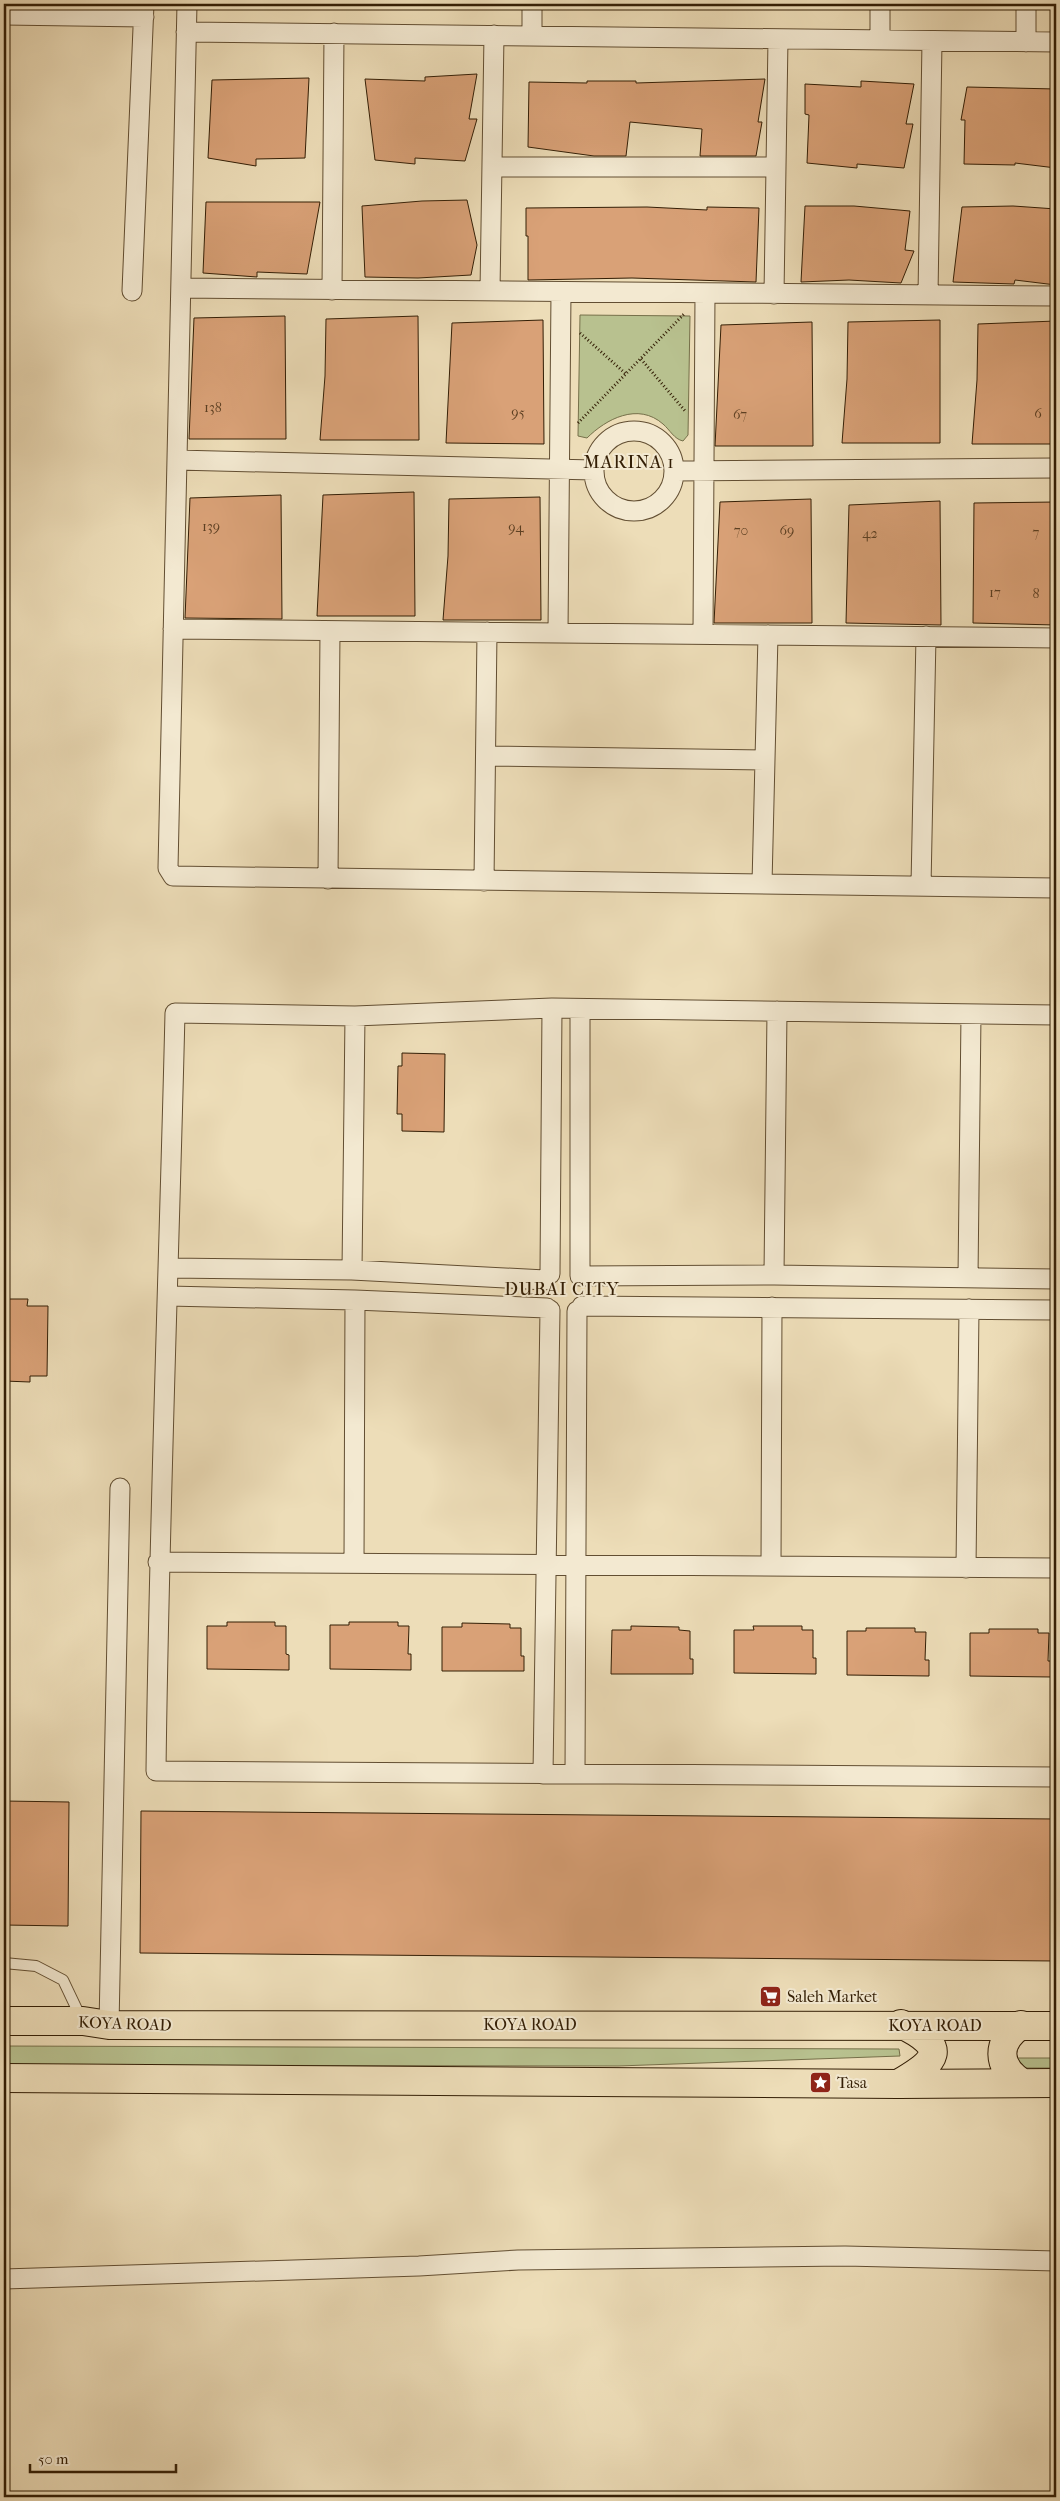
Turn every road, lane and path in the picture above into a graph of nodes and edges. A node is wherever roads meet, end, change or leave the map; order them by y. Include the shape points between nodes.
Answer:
1 (187, 4) edge
2 (532, 4) edge
3 (880, 4) edge
4 (1026, 4) edge
5 (144, 10) edge
6 (4, 15) edge
7 (186, 32) junction
8 (334, 33) junction
9 (494, 35) junction
10 (532, 36) junction
11 (778, 39) junction
12 (880, 40) junction
13 (932, 41) junction
14 (1026, 42) junction
15 (1056, 42) edge
16 (492, 167) junction
17 (776, 168) junction
18 (181, 288) junction
19 (332, 290) junction
20 (490, 291) junction
21 (132, 292) dead end
22 (561, 292) junction
23 (705, 293) junction
24 (774, 294) junction
25 (928, 295) junction
26 (1056, 296) edge
27 (561, 316) junction
28 (641, 359) junction
29 (626, 374) junction
30 (703, 432) junction
31 (559, 442) junction
32 (177, 460) junction
33 (1056, 468) edge
34 (559, 469) junction
35 (594, 470) junction
36 (674, 470) junction
37 (703, 470) junction
38 (173, 629) junction
39 (330, 631) junction
40 (486, 632) junction
41 (558, 633) junction
42 (703, 634) junction
43 (768, 635) junction
44 (926, 636) junction
45 (1056, 638) edge
46 (486, 756) junction
47 (765, 760) junction
48 (328, 879) junction
49 (484, 881) junction
50 (762, 884) junction
51 (921, 886) junction
52 (1056, 888) edge
53 (552, 1008) junction
54 (580, 1008) junction
55 (777, 1011) junction
56 (970, 1014) junction
57 (1056, 1015) edge
58 (355, 1016) junction
59 (169, 1268) junction
60 (352, 1270) junction
61 (774, 1275) junction
62 (580, 1276) junction
63 (547, 1277) junction
64 (906, 1277) junction
65 (968, 1278) junction
66 (1056, 1279) edge
67 (168, 1296) junction
68 (355, 1300) junction
69 (772, 1307) junction
70 (907, 1307) junction
71 (580, 1308) junction
72 (548, 1309) junction
73 (969, 1309) junction
74 (1056, 1310) edge
75 (120, 1488) dead end
76 (158, 1562) junction
77 (354, 1563) junction
78 (546, 1564) junction
79 (575, 1565) junction
80 (771, 1566) junction
81 (966, 1568) junction
82 (1056, 1568) edge
83 (543, 1774) junction
84 (575, 1774) junction
85 (1056, 1777) edge
86 (4, 1963) edge
87 (4, 2021) edge
88 (96, 2023) junction
89 (901, 2024) junction
90 (1021, 2025) junction
91 (1056, 2026) edge
92 (4, 2078) edge
93 (1022, 2083) junction
94 (1056, 2083) edge
95 (898, 2084) junction
96 (1056, 2262) edge
97 (4, 2279) edge

1 - 7 street
2 - 10 street
3 - 12 street
4 - 14 street
5 - 6 street
5 - 21 street
7 - 8 street
7 - 18 street
8 - 9 street
8 - 19 street
9 - 10 street
9 - 16 street
10 - 11 street
11 - 12 street
11 - 17 street
12 - 13 street
13 - 14 street
13 - 25 street
14 - 15 street
16 - 17 street
16 - 20 street
17 - 24 street
18 - 19 street
18 - 32 street
19 - 20 street
20 - 22 street
22 - 23 street
22 - 27 street
23 - 24 street
23 - 28 path
23 - 30 street
24 - 25 street
25 - 26 street
27 - 29 path
27 - 31 street
28 - 29 path
28 - 30 path
29 - 31 path
30 - 37 street
31 - 34 street
32 - 34 street
32 - 38 street
33 - 37 street
34 - 35 street
34 - 41 street
35 - 36 street via 597,454 605,443 630,431 656,437 666,446
35 - 36 street via 600,493 609,503 633,511 646,510 658,504 673,483
36 - 37 street
37 - 42 street
38 - 39 street
38 - 48 street via 169,872 175,877
39 - 40 street
39 - 48 street
40 - 41 street
40 - 46 street
41 - 42 street
42 - 43 street
43 - 44 street
43 - 47 street
44 - 45 street
44 - 51 street
46 - 47 street
46 - 49 street
47 - 50 street
48 - 49 street
49 - 50 street
50 - 51 street
51 - 52 street
53 - 54 street
53 - 58 street
53 - 63 street
54 - 55 street
54 - 62 street
55 - 56 street
55 - 61 street
56 - 57 street
56 - 65 street
58 - 59 street via 175,1013
58 - 60 street
59 - 60 street
59 - 67 street
60 - 63 street
61 - 62 street
61 - 64 street
62 - 63 street via 569,1270 556,1271
62 - 71 street via 587,1294
63 - 72 street via 541,1291
64 - 65 street
64 - 70 street
65 - 66 street
67 - 68 street
67 - 76 street
68 - 72 street
68 - 77 street
69 - 70 street
69 - 71 street
69 - 80 street
70 - 73 street
71 - 72 street via 563,1315
71 - 79 street
72 - 78 street
73 - 74 street
73 - 81 street
75 - 88 street
76 - 77 street
76 - 83 street via 156,1771
77 - 78 street
78 - 79 street
78 - 83 street
79 - 80 street
79 - 84 street
80 - 81 street
81 - 82 street
83 - 84 street
84 - 85 street
86 - 88 lane via 36,1966 63,1980
87 - 88 highway, KOYA ROAD
88 - 89 highway, KOYA ROAD
89 - 90 highway, KOYA ROAD
89 - 95 highway via 926,2038 932,2047 932,2057 927,2067
90 - 91 highway, KOYA ROAD
90 - 93 highway via 1004,2042 1002,2054 1004,2066
92 - 95 highway
93 - 94 highway
93 - 95 highway
96 - 97 street via 845,2256 518,2260

